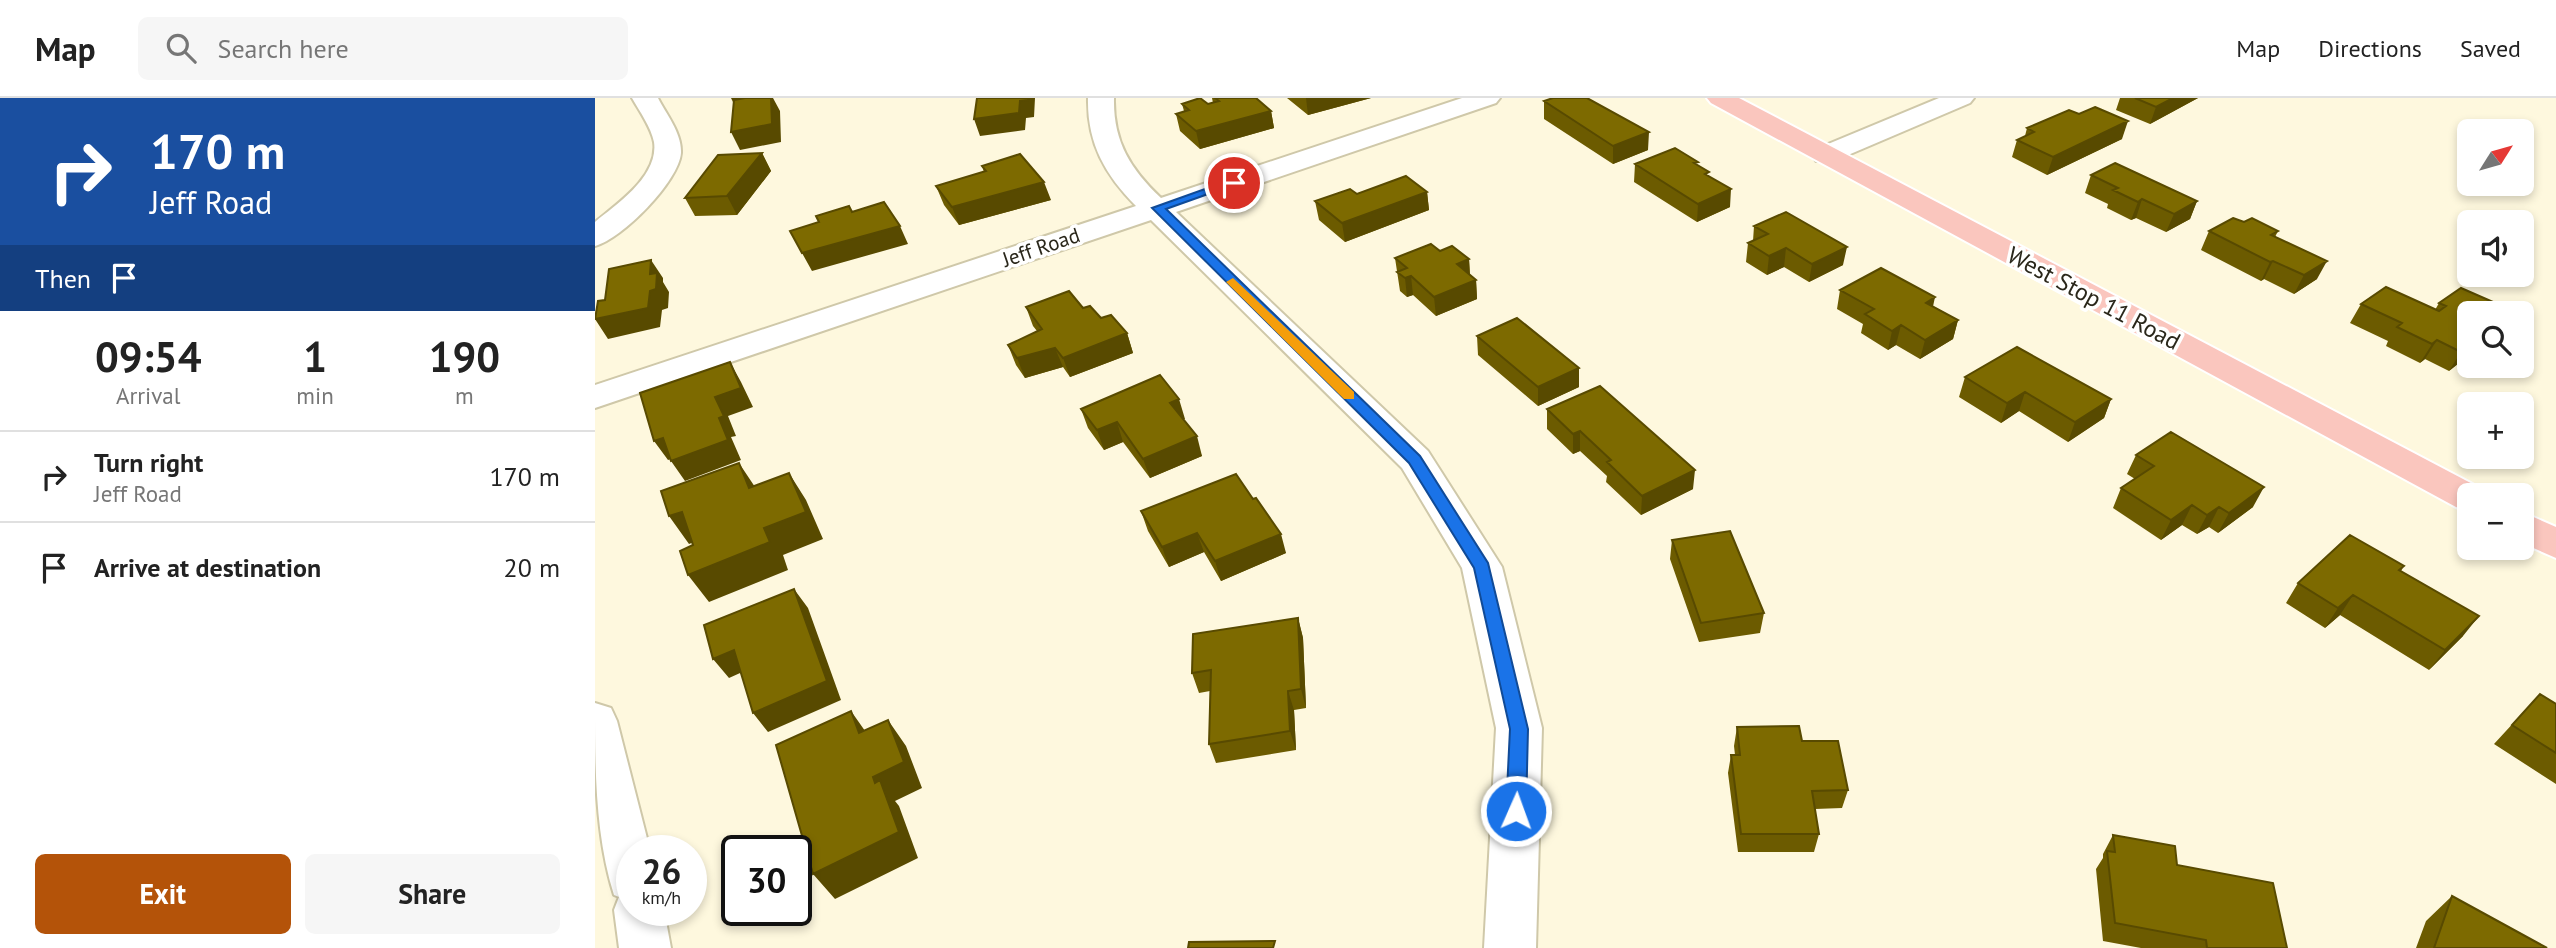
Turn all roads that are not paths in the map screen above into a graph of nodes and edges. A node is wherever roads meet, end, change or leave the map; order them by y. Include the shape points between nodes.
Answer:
1 (645, 98) edge
2 (1101, 98) edge
3 (1487, 98) edge
4 (1720, 98) edge
5 (1961, 98) edge
6 (1825, 155) junction
7 (1158, 208) junction
8 (595, 237) edge
9 (595, 397) edge
10 (2457, 492) edge
11 (2534, 532) edge
12 (2556, 544) edge
13 (595, 721) edge
14 (622, 835) edge
15 (642, 926) edge
16 (645, 948) edge
17 (1510, 948) edge

1 - 8 street via 668,145 666,163 634,205
2 - 7 street via 1107,152 1127,181
3 - 7 street, Jeff Road
4 - 6 main road, West Stop 11 Road
5 - 6 street
6 - 10 main road, West Stop 11 Road
7 - 9 street, Jeff Road
7 - 17 street via 1415,460 1482,567 1519,729
11 - 12 main road
13 - 14 street
15 - 16 street

